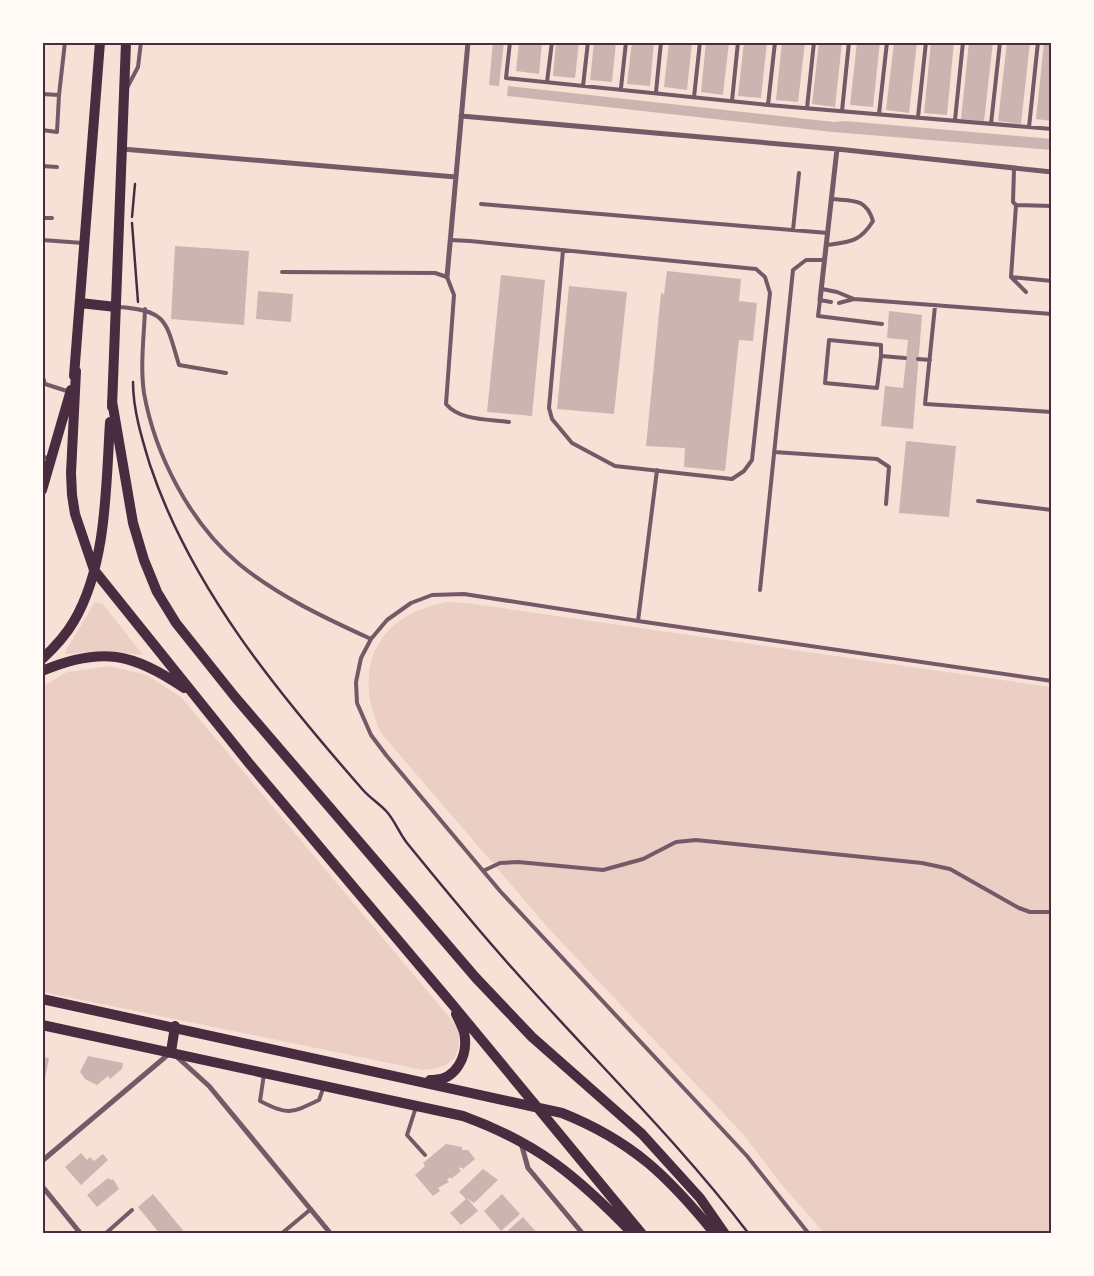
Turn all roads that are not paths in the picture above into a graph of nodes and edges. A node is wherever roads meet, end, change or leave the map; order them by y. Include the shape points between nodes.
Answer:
1 (65, 42) edge
2 (100, 42) edge
3 (141, 42) edge
4 (468, 42) edge
5 (510, 42) edge
6 (552, 42) edge
7 (588, 42) edge
8 (626, 42) edge
9 (661, 42) edge
10 (700, 42) edge
11 (738, 42) edge
12 (775, 42) edge
13 (814, 42) edge
14 (849, 42) edge
15 (887, 42) edge
16 (926, 42) edge
17 (963, 42) edge
18 (1000, 42) edge
19 (1038, 42) edge
20 (123, 43) edge
21 (547, 82) junction
22 (583, 86) junction
23 (621, 88) junction
24 (656, 92) junction
25 (42, 94) edge
26 (123, 94) junction
27 (59, 95) junction
28 (694, 96) junction
29 (732, 101) junction
30 (768, 104) junction
31 (807, 108) junction
32 (842, 110) junction
33 (879, 114) junction
34 (461, 116) junction
35 (918, 117) junction
36 (955, 120) junction
37 (991, 124) junction
38 (1029, 127) junction
39 (1052, 129) edge
40 (42, 130) edge
41 (122, 149) junction
42 (837, 149) junction
43 (42, 166) edge
44 (57, 167) dead end
45 (1014, 168) junction
46 (1052, 172) edge
47 (799, 173) dead end
48 (456, 177) junction
49 (832, 199) junction
50 (481, 204) dead end
51 (1016, 205) junction
52 (1052, 206) edge
53 (42, 218) edge
54 (52, 218) dead end
55 (793, 230) junction
56 (828, 233) junction
57 (42, 240) edge
58 (450, 240) junction
59 (86, 244) junction
60 (827, 245) junction
61 (564, 250) junction
62 (825, 260) junction
63 (282, 272) dead end
64 (447, 277) junction
65 (1011, 277) junction
66 (1052, 282) edge
67 (822, 289) junction
68 (1026, 292) dead end
69 (854, 299) junction
70 (820, 300) junction
71 (831, 302) dead end
72 (839, 302) dead end
73 (80, 303) junction
74 (935, 306) junction
75 (116, 307) junction
76 (145, 309) junction
77 (1052, 314) edge
78 (882, 324) dead end
79 (880, 356) junction
80 (905, 358) dead end
81 (918, 360) dead end
82 (930, 360) junction
83 (76, 371) junction
84 (226, 373) dead end
85 (42, 374) edge
86 (44, 384) edge
87 (70, 392) junction
88 (112, 401) junction
89 (1052, 412) edge
90 (509, 422) dead end
91 (774, 452) junction
92 (47, 458) edge
93 (657, 470) junction
94 (42, 490) edge
95 (978, 501) dead end
96 (886, 504) dead end
97 (1052, 510) edge
98 (94, 570) junction
99 (760, 590) dead end
100 (638, 621) junction
101 (371, 639) junction
102 (42, 659) edge
103 (42, 671) edge
104 (1052, 681) edge
105 (192, 694) junction
106 (483, 871) junction
107 (1052, 912) edge
108 (42, 999) edge
109 (452, 1004) junction
110 (42, 1025) edge
111 (175, 1026) junction
112 (171, 1052) junction
113 (265, 1072) junction
114 (412, 1079) junction
115 (324, 1085) junction
116 (417, 1105) junction
117 (538, 1107) junction
118 (520, 1140) junction
119 (425, 1155) dead end
120 (42, 1161) edge
121 (42, 1186) edge
122 (311, 1209) junction
123 (132, 1210) dead end
124 (81, 1234) edge
125 (104, 1234) edge
126 (281, 1234) edge
127 (331, 1234) edge
128 (583, 1234) edge
129 (633, 1234) edge
130 (642, 1234) edge
131 (715, 1234) edge
132 (725, 1234) edge
133 (809, 1234) edge

1 - 27 lane
2 - 59 main road
3 - 26 lane via 138,67
4 - 34 street
5 - 21 lane via 506,78
6 - 21 lane
7 - 22 lane
8 - 23 lane
9 - 24 lane
10 - 28 lane
11 - 29 lane
12 - 30 lane
13 - 31 lane
14 - 32 lane
15 - 33 lane
16 - 35 lane
17 - 36 lane
18 - 37 lane
19 - 38 lane
20 - 26 main road
21 - 22 lane
22 - 23 lane
23 - 24 lane
24 - 28 lane
25 - 27 lane
26 - 41 main road
27 - 40 lane via 57,132
28 - 29 lane
29 - 30 lane
30 - 31 lane
31 - 32 lane
32 - 33 lane
33 - 35 lane
34 - 42 street
34 - 48 street
35 - 36 lane
36 - 37 lane
37 - 38 lane
38 - 39 lane
41 - 48 street
41 - 75 main road
42 - 45 street
42 - 49 street
43 - 44 lane
45 - 46 street
45 - 51 lane via 1012,196
47 - 55 lane
48 - 58 street
49 - 56 street
49 - 60 lane via 859,202 870,210 873,221 865,234 850,242
50 - 55 lane
51 - 52 lane
51 - 65 lane
53 - 54 lane
55 - 56 lane
56 - 60 street
57 - 59 lane
58 - 61 lane
58 - 64 street
59 - 73 main road
60 - 62 street
61 - 93 lane via 549,408 552,419 572,443 615,466
61 - 93 lane via 756,269 765,278 770,293 752,460 744,471 732,478
62 - 67 street
62 - 91 lane via 806,260 792,270
63 - 64 lane via 435,273
64 - 90 lane via 454,295 446,404 464,416
65 - 66 lane
65 - 68 lane
67 - 69 lane
67 - 70 street
69 - 72 lane
69 - 74 lane
70 - 71 lane
70 - 78 lane via 818,316
73 - 75 main road
73 - 83 main road
74 - 77 lane
74 - 82 lane
75 - 76 lane
75 - 88 main road
76 - 84 lane via 157,314 168,329 179,365
76 - 101 lane via 142,369 149,414 174,480 194,512 213,538 238,563 302,605
79 - 79 lane via 881,344 829,340 825,383 877,388
79 - 80 lane
81 - 82 lane
82 - 89 lane via 925,404
83 - 87 main road
83 - 98 main road via 72,495
85 - 86 lane
86 - 87 lane
87 - 92 main road
88 - 98 main road via 104,521
88 - 132 main road via 133,523 157,592 176,623 235,697 476,978 532,1037 642,1134 700,1198
91 - 96 lane via 877,458 889,467
91 - 99 lane
92 - 94 main road
93 - 100 lane
95 - 97 lane
98 - 102 main road via 74,621
98 - 105 main road
100 - 101 lane via 464,594 432,595 411,603 387,620
100 - 104 lane
101 - 106 lane via 361,658 356,682 356,703 363,720 386,755
103 - 105 main road via 76,660 114,655 156,670
105 - 109 main road
106 - 107 lane via 500,863 518,862 604,870 643,859 676,842 696,840 922,863 950,869 1019,908 1030,912
106 - 133 lane via 748,1156
108 - 111 main road
109 - 114 main road via 464,1033 462,1060 456,1070 445,1078
109 - 117 main road
110 - 112 main road
111 - 112 main road
111 - 114 main road
112 - 113 main road
112 - 120 street
112 - 122 street via 209,1086
113 - 115 main road
113 - 115 lane via 260,1101 283,1112 297,1111 319,1100
114 - 117 main road
115 - 116 main road
116 - 118 main road via 463,1116
116 - 119 lane via 407,1135
117 - 130 main road
117 - 131 main road via 562,1113 624,1143 669,1181
118 - 128 street via 528,1168
118 - 129 main road via 573,1176
121 - 124 street
122 - 126 lane
122 - 127 street
123 - 125 lane

